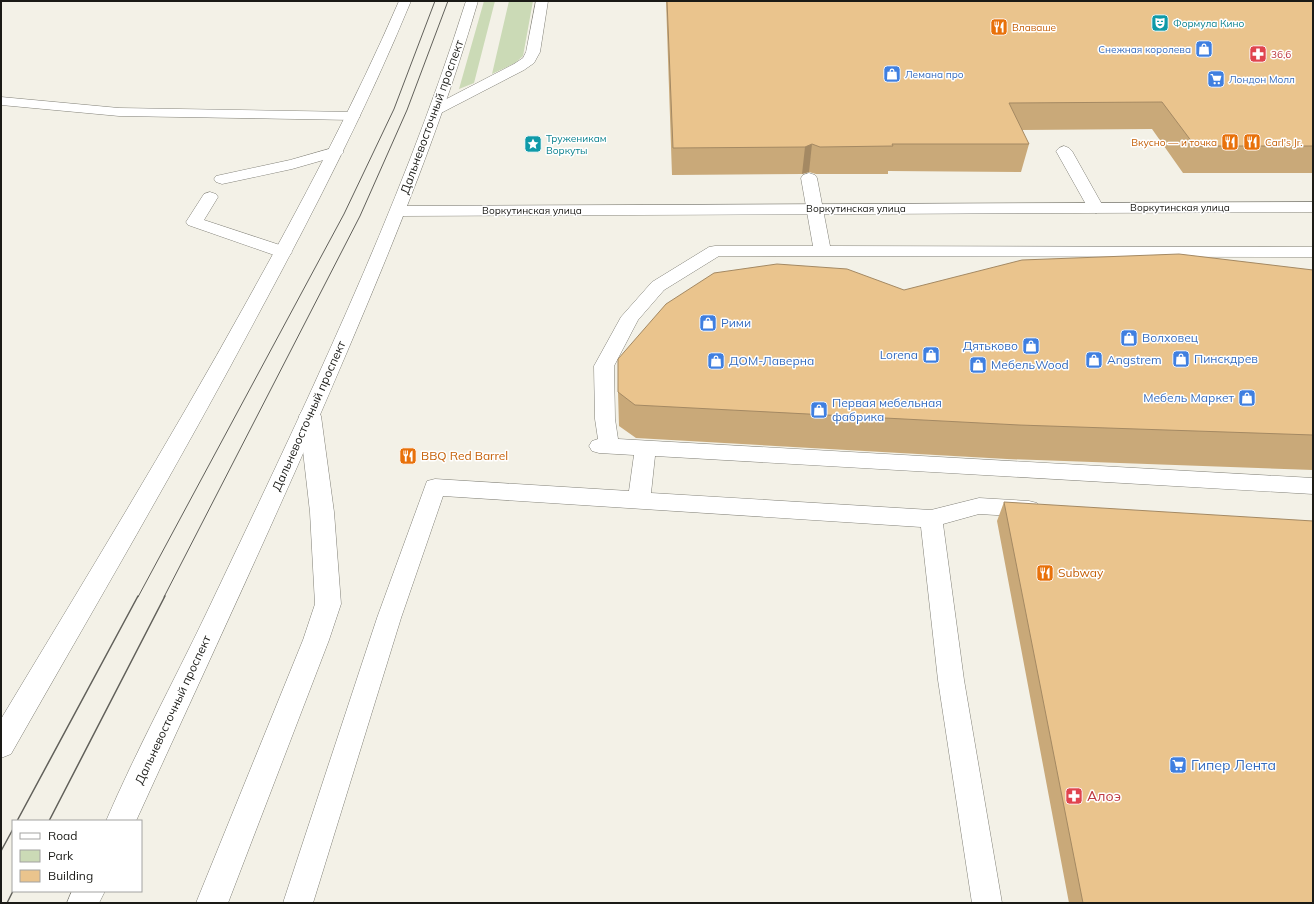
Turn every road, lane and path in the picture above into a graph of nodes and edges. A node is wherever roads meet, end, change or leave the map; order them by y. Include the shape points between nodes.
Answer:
1 (405, 1) edge
2 (472, 1) edge
3 (542, 1) edge
4 (1, 101) edge
5 (436, 110) junction
6 (353, 116) junction
7 (1064, 151) dead end
8 (336, 152) junction
9 (810, 178) dead end
10 (222, 179) dead end
11 (210, 197) dead end
12 (1313, 207) edge
13 (815, 208) junction
14 (1096, 208) junction
15 (399, 211) junction
16 (822, 251) junction
17 (284, 252) junction
18 (1313, 252) edge
19 (310, 416) junction
20 (645, 448) junction
21 (1313, 486) edge
22 (639, 501) junction
23 (1051, 510) edge
24 (931, 519) junction
25 (1, 745) edge
26 (122, 820) edge
27 (88, 892) edge
28 (83, 903) edge
29 (212, 903) edge
30 (298, 903) edge
31 (987, 903) edge

1 - 6 main road
2 - 5 main road, Дальневосточный проспект
3 - 5 main road via 533,52 529,60
4 - 6 lane via 119,112
5 - 15 main road, Дальневосточный проспект
6 - 8 main road
7 - 14 lane
8 - 10 lane
8 - 17 main road
9 - 13 lane
11 - 17 lane via 194,222
12 - 14 main road, Воркутинская улица
13 - 14 main road, Воркутинская улица
13 - 15 main road, Воркутинская улица
13 - 16 lane
15 - 19 main road, Дальневосточный проспект
16 - 18 lane
16 - 20 lane via 715,251 658,286 630,317 604,366 604,446
17 - 25 main road via 225,360
19 - 26 main road, Дальневосточный проспект
19 - 29 main road via 322,512 328,604
20 - 21 lane
20 - 22 lane
22 - 24 lane
22 - 30 lane via 435,487 389,618
23 - 24 lane via 979,506
24 - 31 lane via 951,680
27 - 28 main road

